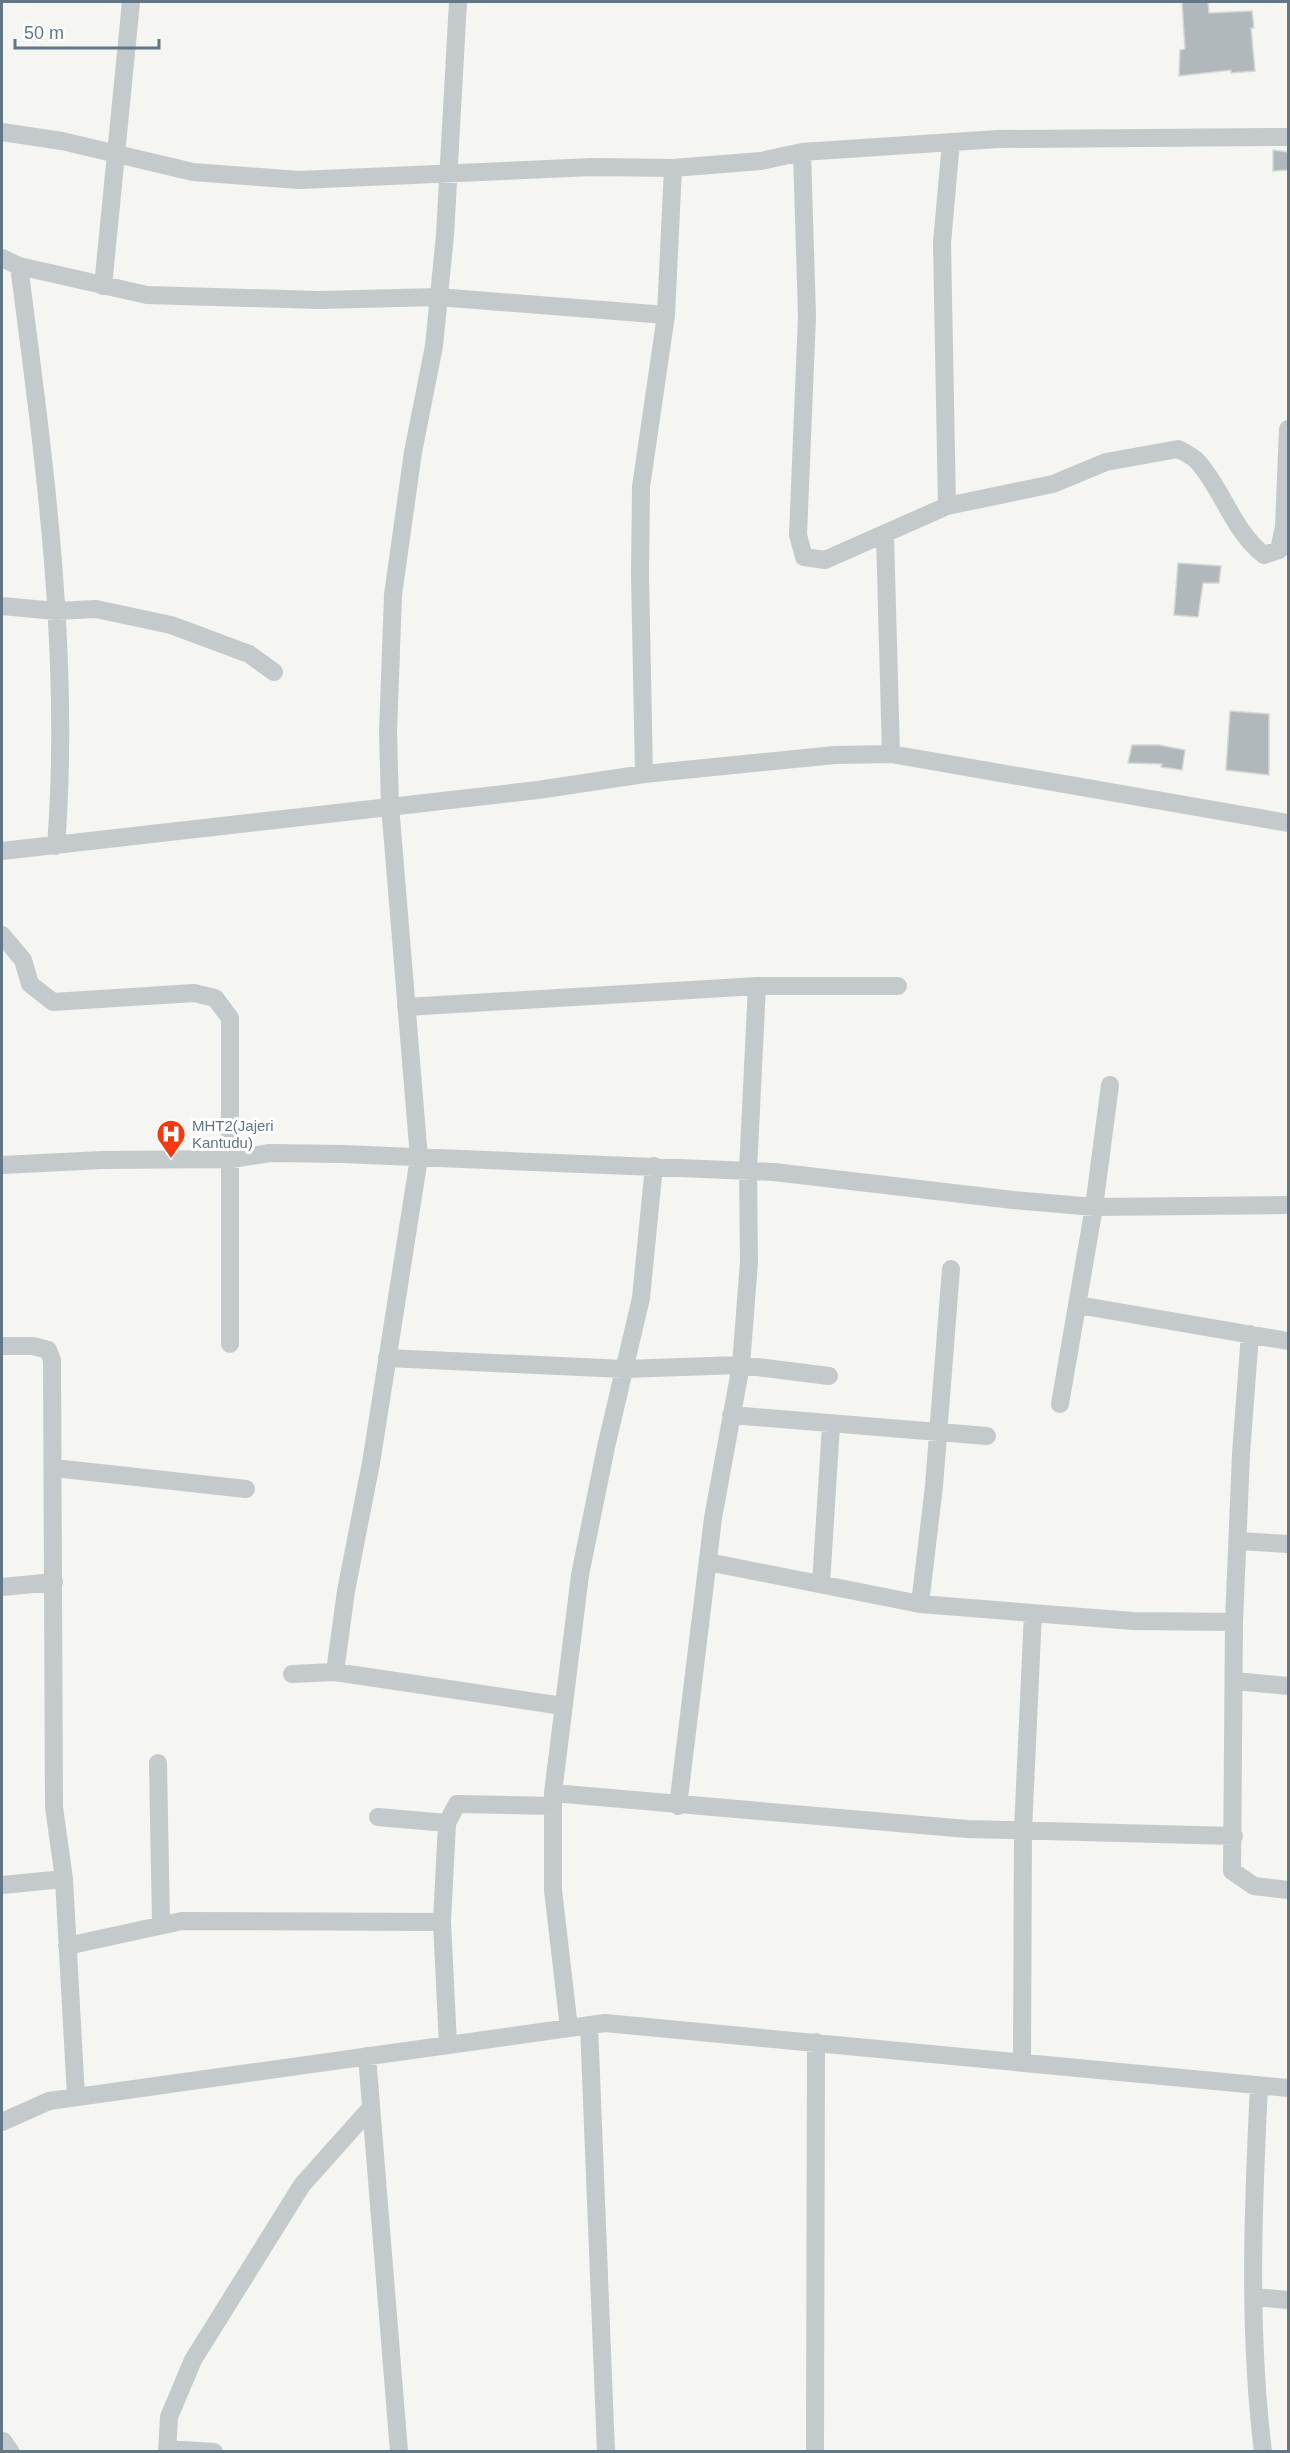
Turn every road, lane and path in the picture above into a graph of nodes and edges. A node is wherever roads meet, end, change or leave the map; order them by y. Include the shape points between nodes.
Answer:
1 (131, 2) edge
2 (458, 2) edge
3 (2, 132) edge
4 (1288, 136) edge
5 (951, 142) junction
6 (802, 152) junction
7 (117, 153) junction
8 (673, 168) junction
9 (449, 174) junction
10 (2, 258) edge
11 (19, 266) junction
12 (103, 286) junction
13 (438, 297) junction
14 (666, 315) junction
15 (1288, 429) edge
16 (946, 506) junction
17 (885, 535) junction
18 (2, 606) edge
19 (56, 612) junction
20 (274, 672) dead end
21 (891, 754) junction
22 (644, 774) junction
23 (390, 805) junction
24 (1288, 823) edge
25 (56, 846) junction
26 (2, 851) edge
27 (2, 935) edge
28 (757, 986) junction
29 (898, 986) dead end
30 (406, 1007) junction
31 (1110, 1085) dead end
32 (232, 1158) junction
33 (419, 1158) junction
34 (2, 1165) edge
35 (654, 1166) junction
36 (748, 1170) junction
37 (1288, 1205) edge
38 (1094, 1207) junction
39 (951, 1269) dead end
40 (1078, 1305) junction
41 (1250, 1334) junction
42 (1288, 1341) edge
43 (230, 1344) dead end
44 (2, 1346) edge
45 (387, 1358) junction
46 (741, 1365) junction
47 (624, 1369) junction
48 (829, 1376) dead end
49 (1060, 1404) dead end
50 (730, 1415) junction
51 (831, 1425) junction
52 (936, 1433) junction
53 (987, 1436) dead end
54 (54, 1468) junction
55 (246, 1489) dead end
56 (1238, 1541) junction
57 (1288, 1544) edge
58 (708, 1562) junction
59 (54, 1582) junction
60 (821, 1584) junction
61 (2, 1587) edge
62 (920, 1604) junction
63 (1033, 1613) junction
64 (1234, 1622) junction
65 (335, 1672) junction
66 (292, 1674) dead end
67 (1235, 1681) junction
68 (1288, 1686) edge
69 (563, 1706) junction
70 (158, 1764) dead end
71 (553, 1800) junction
72 (678, 1806) junction
73 (378, 1817) dead end
74 (447, 1823) junction
75 (1023, 1830) junction
76 (1234, 1836) junction
77 (64, 1879) junction
78 (2, 1885) edge
79 (1288, 1890) edge
80 (442, 1922) junction
81 (161, 1924) junction
82 (67, 1946) junction
83 (589, 2025) junction
84 (569, 2028) junction
85 (816, 2042) junction
86 (448, 2045) junction
87 (367, 2056) junction
88 (1022, 2062) junction
89 (1259, 2086) junction
90 (1288, 2088) edge
91 (76, 2097) junction
92 (369, 2110) junction
93 (2, 2122) edge
94 (1254, 2297) junction
95 (1288, 2300) edge
96 (167, 2450) edge
97 (214, 2451) edge
98 (399, 2451) edge
99 (606, 2451) edge
100 (815, 2451) edge
101 (1263, 2451) edge

1 - 7 street
2 - 9 street
3 - 7 street
4 - 5 street
5 - 6 street
5 - 16 street via 942,243
6 - 8 street via 761,161
6 - 17 street via 807,316 798,535 804,557 825,560
7 - 9 street via 193,172 299,180
7 - 12 street
8 - 9 street via 593,166
8 - 14 street
9 - 13 street
10 - 11 street
11 - 12 street
11 - 19 street via 44,459
12 - 13 street via 147,295 236,300
13 - 14 street
13 - 23 street via 434,346 413,452 393,595 388,733
14 - 22 street via 641,487
15 - 16 street via 1284,526 1279,550 1264,555 1237,524 1197,460 1178,449 1106,462 1053,484
16 - 17 street
17 - 21 street
18 - 19 street
19 - 20 street via 96,609 171,625 249,654
19 - 25 street via 61,774
21 - 22 street via 835,755
21 - 24 street
22 - 23 street via 538,790
23 - 25 street
23 - 30 street
25 - 26 street
27 - 32 street via 23,960 30,984 53,1002 194,993 215,998 230,1018
28 - 29 street
28 - 30 street
28 - 36 street
30 - 33 street
31 - 38 street
32 - 33 street via 270,1153
32 - 34 street
32 - 43 street
33 - 35 street
33 - 45 street
35 - 36 street
35 - 47 street via 641,1298
36 - 38 street
36 - 46 street via 748,1262
37 - 38 street
38 - 40 street
39 - 52 street
40 - 41 street
40 - 49 street
41 - 42 street
41 - 56 street
44 - 54 street via 48,1350 52,1360
45 - 47 street
45 - 65 street
46 - 47 street
46 - 48 street
46 - 50 street
47 - 69 street via 580,1575
50 - 51 street
50 - 58 street
51 - 52 street
51 - 60 street
52 - 53 street
52 - 62 street
54 - 55 street
54 - 59 street
56 - 57 street
56 - 64 street
58 - 60 street
58 - 72 street
59 - 61 street
59 - 77 street via 54,1807
60 - 62 street
62 - 63 street
63 - 64 street via 1133,1621
63 - 75 street
64 - 67 street
65 - 66 street
65 - 69 street
67 - 68 street
67 - 76 street
69 - 71 street
70 - 81 street
71 - 72 street
71 - 74 street via 457,1804
71 - 84 street via 553,1890
72 - 75 street
73 - 74 street
74 - 80 street
75 - 76 street
75 - 88 street
76 - 79 street via 1232,1871 1254,1886
77 - 78 street
77 - 82 street
80 - 81 street
80 - 86 street
81 - 82 street
82 - 91 street
83 - 84 street
83 - 85 street via 604,2023
83 - 99 street
84 - 86 street
85 - 88 street
85 - 100 street
86 - 87 street
87 - 91 street
87 - 92 street
88 - 89 street
89 - 90 street
89 - 94 street via 1252,2234
91 - 93 street via 49,2101
92 - 96 street via 302,2184 193,2360 169,2417
92 - 98 street
94 - 95 street
94 - 101 street
96 - 97 street

